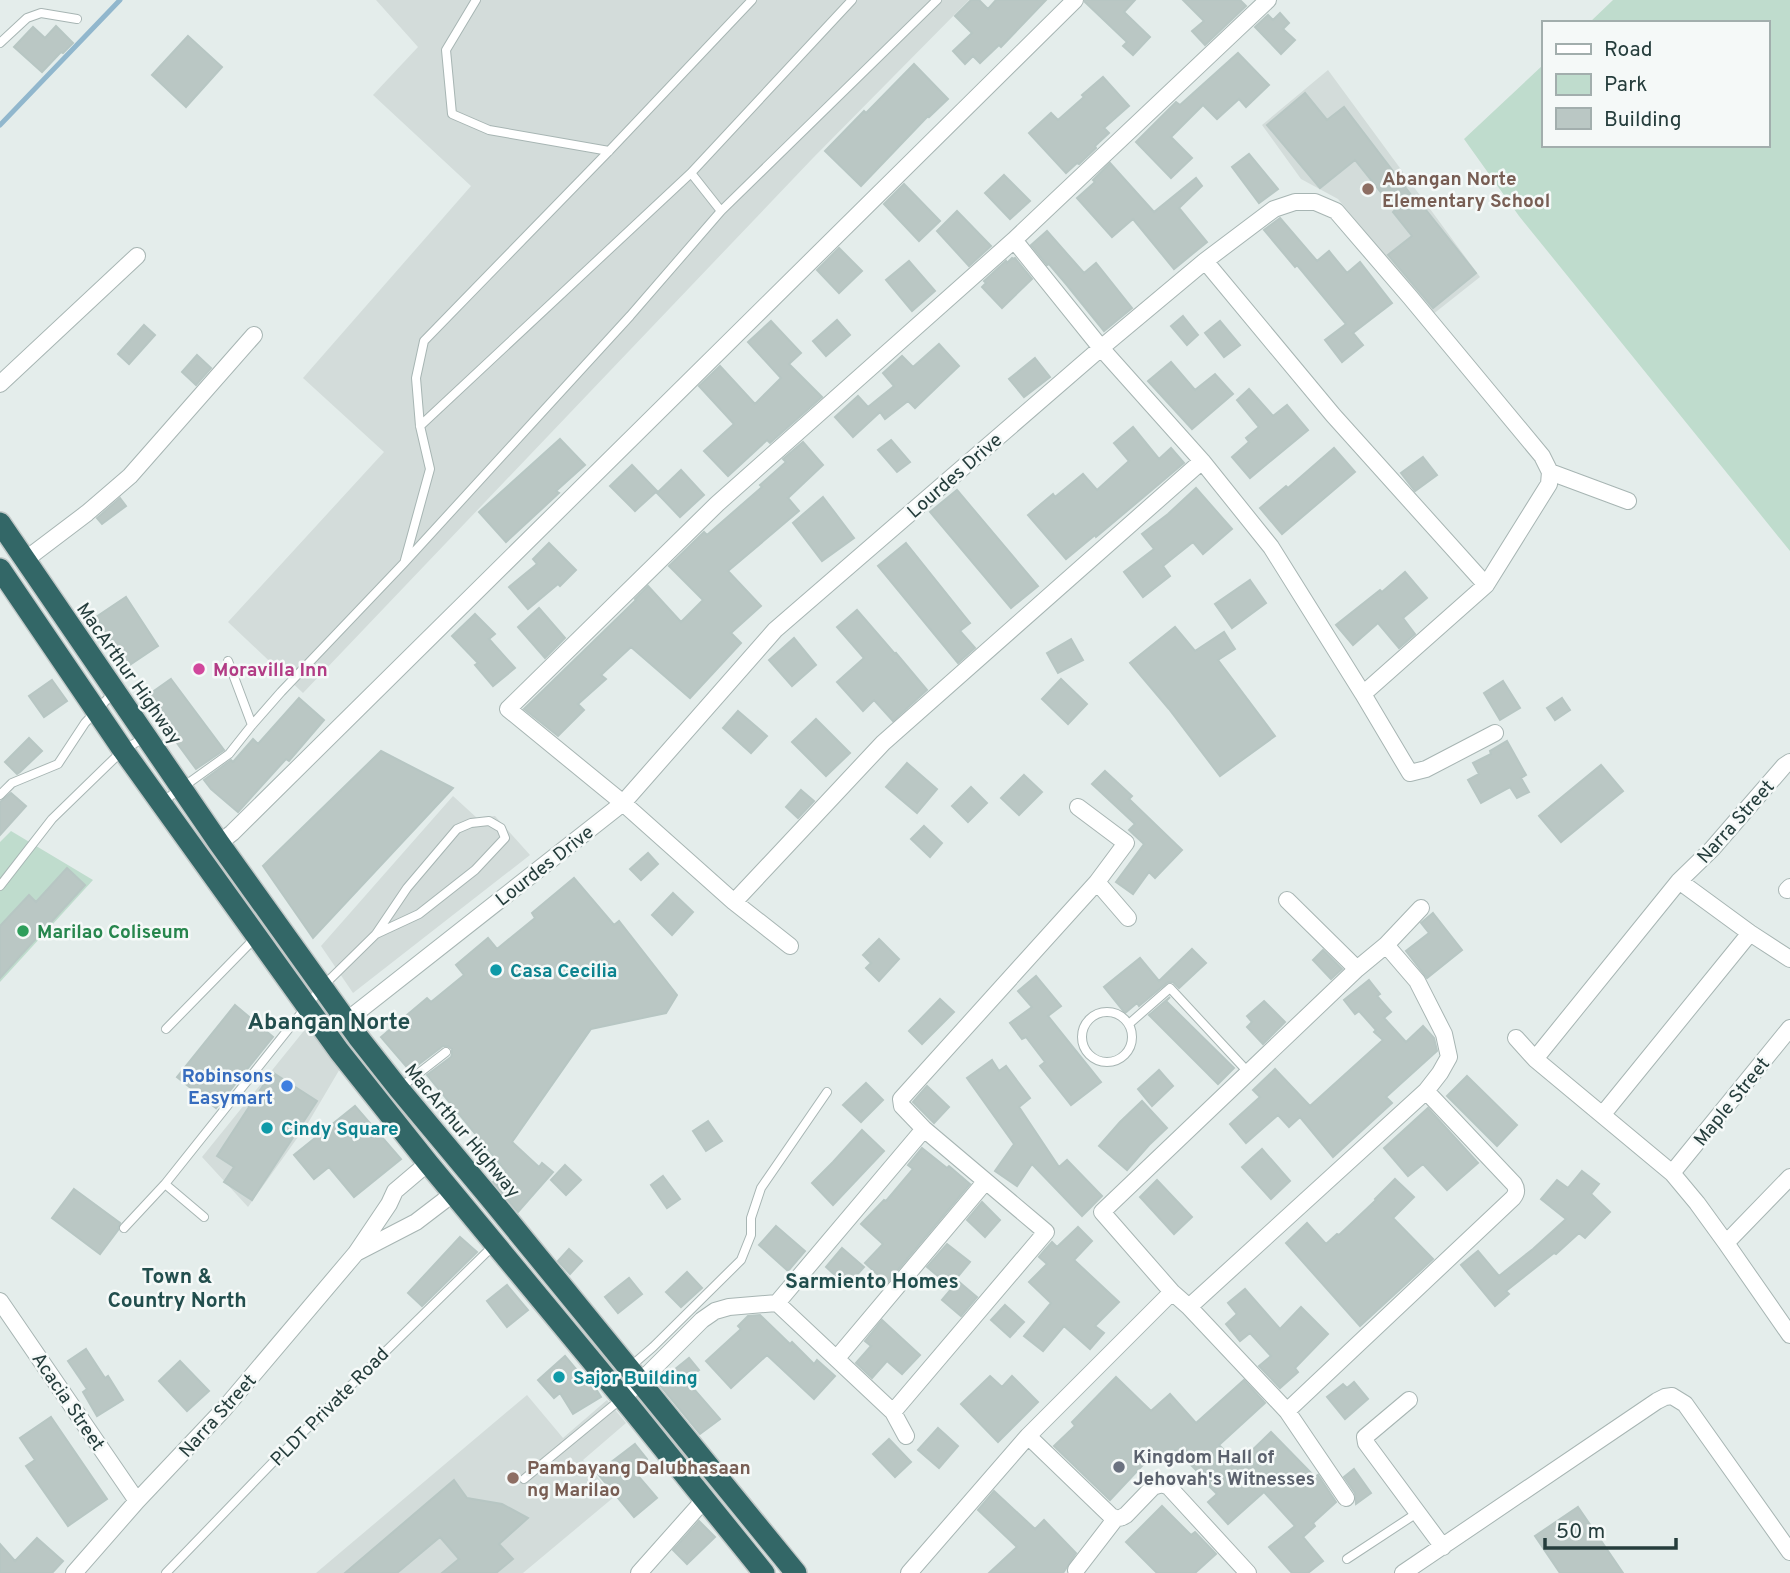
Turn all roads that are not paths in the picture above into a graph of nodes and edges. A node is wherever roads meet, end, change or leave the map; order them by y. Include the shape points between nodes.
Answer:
1 (476, 0) edge
2 (752, 0) edge
3 (852, 0) edge
4 (937, 0) edge
5 (1075, 0) edge
6 (1268, 0) edge
7 (77, 19) dead end
8 (0, 43) edge
9 (609, 150) junction
10 (691, 173) junction
11 (721, 211) junction
12 (1014, 240) junction
13 (137, 256) dead end
14 (1205, 261) junction
15 (254, 335) dead end
16 (1101, 348) junction
17 (0, 384) edge
18 (420, 426) junction
19 (1202, 461) junction
20 (1550, 472) junction
21 (1628, 501) dead end
22 (0, 523) edge
23 (25, 560) junction
24 (404, 563) junction
25 (0, 569) edge
26 (1486, 585) junction
27 (228, 662) dead end
28 (116, 691) junction
29 (1363, 694) junction
30 (97, 710) junction
31 (252, 725) junction
32 (1495, 733) dead end
33 (147, 737) junction
34 (123, 750) junction
35 (1790, 762) edge
36 (182, 788) junction
37 (0, 795) edge
38 (162, 803) junction
39 (623, 803) junction
40 (1078, 807) dead end
41 (219, 843) junction
42 (1679, 881) junction
43 (1097, 882) junction
44 (0, 886) edge
45 (1287, 900) dead end
46 (734, 902) junction
47 (1421, 908) dead end
48 (1128, 918) dead end
49 (1749, 933) junction
50 (376, 934) junction
51 (257, 936) junction
52 (790, 946) dead end
53 (1385, 946) junction
54 (1790, 959) edge
55 (1357, 969) junction
56 (322, 987) junction
57 (307, 1007) junction
58 (346, 1021) junction
59 (1130, 1023) junction
60 (1790, 1028) edge
61 (166, 1029) dead end
62 (1516, 1038) dead end
63 (446, 1052) dead end
64 (1535, 1059) junction
65 (1248, 1073) junction
66 (399, 1089) junction
67 (1426, 1091) junction
68 (827, 1092) dead end
69 (1603, 1115) junction
70 (923, 1129) junction
71 (428, 1163) junction
72 (1672, 1173) junction
73 (1790, 1177) edge
74 (985, 1182) junction
75 (166, 1184) junction
76 (454, 1193) junction
77 (204, 1217) dead end
78 (124, 1228) dead end
79 (495, 1243) junction
80 (1727, 1243) junction
81 (356, 1253) junction
82 (1172, 1292) junction
83 (0, 1301) edge
84 (777, 1303) junction
85 (1189, 1307) junction
86 (1790, 1335) edge
87 (837, 1358) junction
88 (634, 1375) junction
89 (623, 1397) junction
90 (1409, 1400) dead end
91 (1287, 1411) junction
92 (893, 1412) junction
93 (906, 1436) dead end
94 (1028, 1436) junction
95 (524, 1479) dead end
96 (1346, 1499) dead end
97 (704, 1500) junction
98 (137, 1501) junction
99 (1417, 1513) junction
100 (1116, 1518) junction
101 (1443, 1547) junction
102 (1790, 1552) edge
103 (1347, 1559) dead end
104 (1076, 1572) edge
105 (74, 1573) edge
106 (166, 1573) edge
107 (639, 1573) edge
108 (764, 1573) edge
109 (796, 1573) edge
110 (909, 1573) edge
111 (1248, 1573) edge
112 (1403, 1573) edge

1 - 9 lane via 446,50 452,114 489,130
2 - 9 lane
3 - 10 lane
4 - 11 lane
5 - 41 street
6 - 12 street
7 - 8 lane via 41,13 27,18
9 - 18 lane via 424,341 416,377
10 - 11 lane
10 - 18 lane
11 - 24 lane
12 - 16 street
12 - 39 street via 717,504 508,709
13 - 17 street
14 - 16 street, Lourdes Drive
14 - 20 street, Lourdes Drive via 1274,209 1315,202 1336,211 1542,456
14 - 26 street via 1333,415
15 - 23 street via 130,476
16 - 19 street
16 - 39 street, Lourdes Drive via 775,630
18 - 24 lane via 430,469
19 - 29 street via 1271,547
19 - 46 street via 883,743
20 - 21 street
20 - 26 street via 1549,484
22 - 23 highway, MacArthur Highway
23 - 28 highway, MacArthur Highway
24 - 31 lane
25 - 30 highway
26 - 29 street
27 - 31 lane
28 - 30 lane
28 - 33 highway, MacArthur Highway
29 - 32 street via 1410,773
30 - 34 highway
30 - 37 lane via 58,764 12,783
31 - 36 lane via 229,754
33 - 34 lane
33 - 36 highway, MacArthur Highway
34 - 38 highway
34 - 44 lane via 52,819
35 - 42 street, Narra Street
36 - 38 lane
36 - 41 highway, MacArthur Highway
38 - 51 highway
39 - 46 street
39 - 58 street, Lourdes Drive
40 - 43 street via 1126,843
41 - 56 highway, MacArthur Highway
42 - 49 street
42 - 64 street, Narra Street
43 - 48 street
43 - 70 street via 901,1099
45 - 55 street
46 - 52 street
47 - 53 street
49 - 54 street
49 - 69 street
50 - 50 lane via 407,888 457,829 481,821 501,828 505,838 475,870 419,914
50 - 56 lane
51 - 57 highway
51 - 61 lane
53 - 55 street
53 - 67 street via 1417,981 1444,1034 1449,1057
55 - 65 street
56 - 57 lane
56 - 58 highway, MacArthur Highway
57 - 71 highway
57 - 75 lane
58 - 66 highway, MacArthur Highway
59 - 59 lane via 1115,1013 1097,1013 1084,1026 1082,1044 1091,1058 1109,1064 1125,1056 1134,1041
59 - 65 lane via 1170,988
60 - 72 street, Maple Street
62 - 64 street
63 - 66 lane
64 - 69 street
65 - 82 street via 1102,1212
66 - 88 highway, MacArthur Highway
67 - 85 street
67 - 91 street via 1514,1184 1516,1194
68 - 88 lane via 761,1188 741,1260 653,1347
69 - 72 street
70 - 74 street
70 - 84 street
71 - 76 highway
71 - 81 street, Narra Street via 395,1191
72 - 80 street
73 - 80 street
74 - 87 street
74 - 92 street via 1046,1232
75 - 77 lane
75 - 78 lane
76 - 79 highway
76 - 81 street, Narra Street via 416,1222
79 - 89 highway
79 - 106 lane, PLDT Private Road
80 - 86 street
81 - 98 street, Narra Street via 224,1409
82 - 85 street
82 - 94 street
83 - 98 street, Acacia Street
84 - 87 street
84 - 88 street via 715,1311
85 - 91 street
87 - 92 street
88 - 89 street
88 - 109 highway, MacArthur Highway
89 - 95 lane
89 - 97 highway
90 - 99 street via 1365,1437
91 - 96 street
92 - 93 street
94 - 100 street
94 - 110 street
97 - 107 street
97 - 108 highway
98 - 105 street, Narra Street
99 - 101 street
99 - 103 lane
100 - 104 street
100 - 111 street via 1126,1515 1153,1487 1164,1484
101 - 102 street via 1657,1401 1672,1396 1685,1404
101 - 112 street

